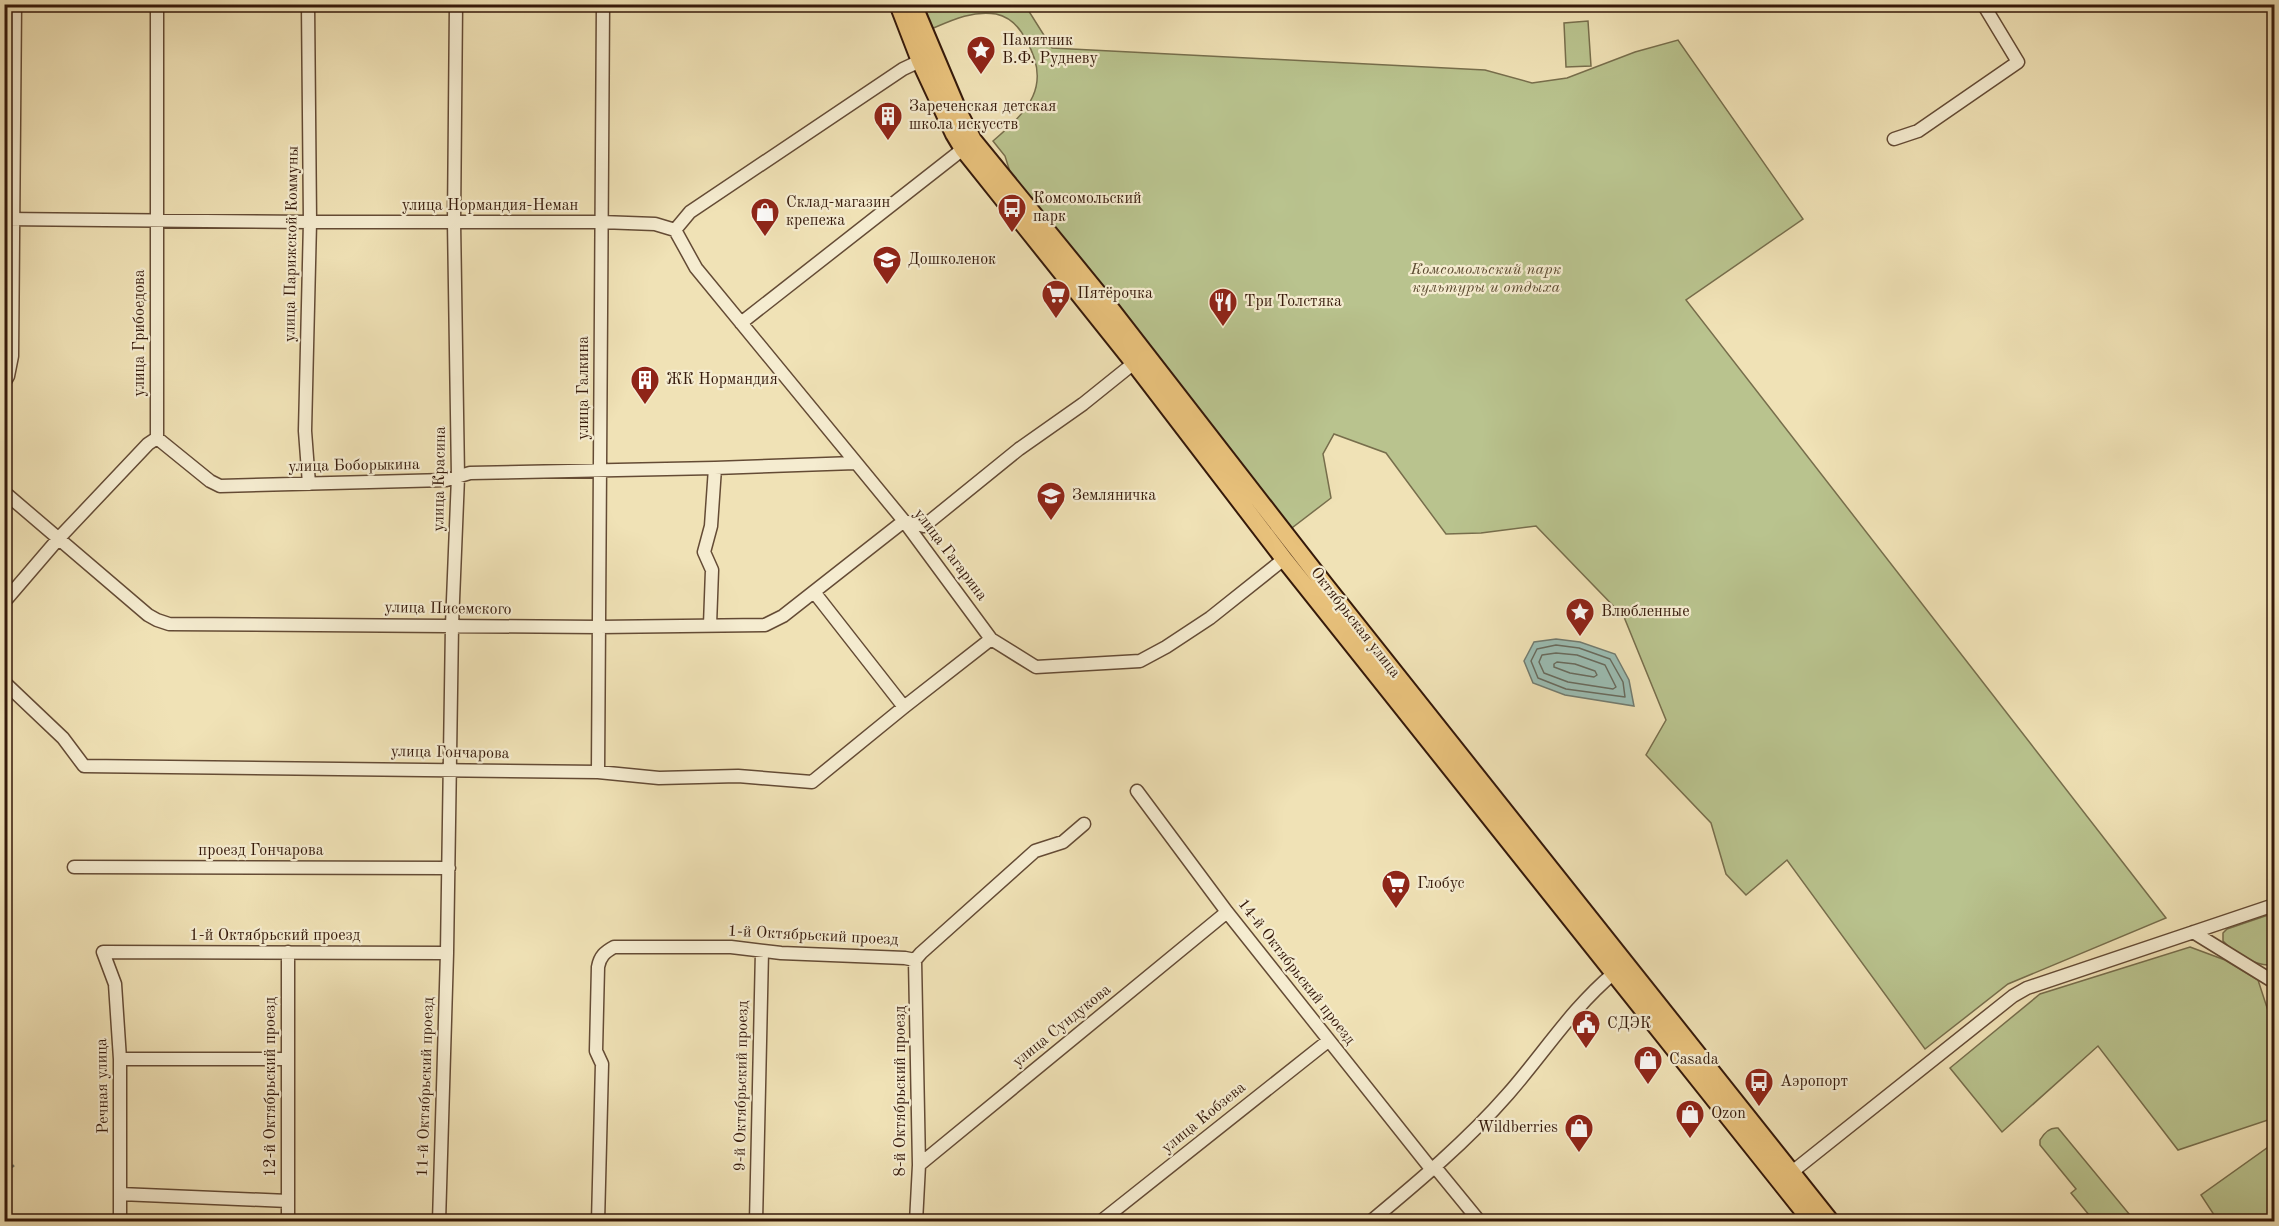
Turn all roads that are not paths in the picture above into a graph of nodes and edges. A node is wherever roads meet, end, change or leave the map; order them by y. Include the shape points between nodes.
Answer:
1 (15, 4) edge
2 (157, 4) edge
3 (308, 4) edge
4 (456, 4) edge
5 (603, 4) edge
6 (898, 4) edge
7 (912, 4) edge
8 (1983, 4) edge
9 (920, 61) junction
10 (1894, 139) dead end
11 (968, 145) junction
12 (9, 219) edge
13 (157, 220) junction
14 (310, 222) junction
15 (454, 222) junction
16 (601, 222) junction
17 (675, 230) junction
18 (741, 323) junction
19 (1134, 363) junction
20 (4, 383) edge
21 (157, 438) junction
22 (855, 463) junction
23 (715, 468) junction
24 (601, 471) junction
25 (458, 477) junction
26 (309, 484) junction
27 (4, 492) edge
28 (904, 521) junction
29 (59, 538) junction
30 (1284, 559) junction
31 (814, 592) junction
32 (4, 602) edge
33 (452, 625) junction
34 (710, 625) junction
35 (599, 627) junction
36 (991, 639) junction
37 (4, 682) edge
38 (904, 706) junction
39 (451, 770) junction
40 (598, 772) junction
41 (1137, 791) dead end
42 (1084, 824) dead end
43 (74, 867) dead end
44 (449, 868) junction
45 (2274, 905) edge
46 (1227, 912) junction
47 (2193, 932) junction
48 (762, 951) junction
49 (103, 952) joint
50 (288, 952) junction
51 (447, 954) junction
52 (915, 960) junction
53 (1620, 968) junction
54 (2274, 979) edge
55 (1328, 1041) junction
56 (120, 1059) junction
57 (288, 1059) junction
58 (919, 1165) junction
59 (1434, 1168) junction
60 (1786, 1177) junction
61 (120, 1194) junction
62 (288, 1201) junction
63 (120, 1221) edge
64 (288, 1221) edge
65 (439, 1221) edge
66 (598, 1221) edge
67 (756, 1221) edge
68 (916, 1221) edge
69 (1100, 1221) edge
70 (1370, 1221) edge
71 (1479, 1221) edge
72 (1812, 1221) edge
73 (1831, 1221) edge

1 - 12 street
2 - 13 street, улица Грибоедова
3 - 14 street, улица Парижской Коммуны
4 - 15 street, улица Красина
5 - 16 street, улица Галкина
6 - 9 main road, Октябрьская улица
7 - 11 main road, Октябрьская улица via 960,115
8 - 10 street via 2018,63 1918,131
9 - 11 main road, Октябрьская улица via 954,134
9 - 17 street via 690,212
11 - 18 street
11 - 19 main road, Октябрьская улица
11 - 53 main road, Октябрьская улица via 1110,308
12 - 13 street, улица Нормандия-Неман
12 - 20 street via 15,252 12,356
13 - 14 street, улица Нормандия-Неман
13 - 21 street, улица Грибоедова
14 - 15 street, улица Нормандия-Неман
14 - 26 street, улица Парижской Коммуны via 305,431
15 - 16 street, улица Нормандия-Неман
15 - 25 street, улица Красина
16 - 17 street, улица Нормандия-Неман via 655,224
16 - 24 street, улица Галкина
17 - 18 street, улица Гагарина via 696,268
18 - 22 street, улица Гагарина
19 - 28 street via 924,526
19 - 30 main road, Октябрьская улица
21 - 26 street, улица Боборыкина via 220,486
21 - 29 street
22 - 23 street, улица Боборыкина
22 - 28 street, улица Гагарина
23 - 24 street, улица Боборыкина
23 - 34 street via 711,526 704,552 712,570
24 - 25 street, улица Боборыкина via 470,473
24 - 35 street, улица Галкина
25 - 26 street, улица Боборыкина
25 - 33 street, улица Красина
27 - 29 street, улица Писемского
28 - 31 street, улица Писемского
28 - 36 street, улица Гагарина
29 - 32 street
29 - 33 street, улица Писемского via 148,615 169,624
30 - 36 street, улица Гагарина via 1210,618 1140,661 1036,667
30 - 53 main road, Октябрьская улица
31 - 34 street, улица Писемского via 765,625
31 - 38 street
33 - 35 street, улица Писемского
33 - 39 street, улица Красина
34 - 35 street, улица Писемского
35 - 40 street, улица Галкина
36 - 38 street, улица Гончарова
37 - 39 street, улица Гончарова via 63,738 84,766
38 - 40 street, улица Гончарова via 812,782 738,776 659,778
39 - 40 street, улица Гончарова
39 - 44 street, улица Красина
41 - 46 street, 14-й Октябрьский проезд
42 - 52 street, 1-й Октябрьский проезд via 1063,842 1035,851
43 - 44 street, проезд Гончарова
44 - 51 street, улица Красина
45 - 47 street
46 - 55 street, 14-й Октябрьский проезд
46 - 58 street, улица Сундукова
47 - 54 street
47 - 60 street via 2013,996
48 - 52 street, 1-й Октябрьский проезд
48 - 66 street, 1-й Октябрьский проезд via 731,947 614,947 600,958 596,1051 602,1064
48 - 67 street, 9-й Октябрьский проезд
49 - 50 street, 1-й Октябрьский проезд
49 - 56 street, Речная улица via 115,984
50 - 51 street, 1-й Октябрьский проезд
50 - 57 street, 12-й Октябрьский проезд
51 - 65 street, 11-й Октябрьский проезд
52 - 58 street, 8-й Октябрьский проезд
53 - 59 street via 1572,1014 1486,1118
53 - 60 main road, Октябрьская улица
55 - 59 street, 14-й Октябрьский проезд
55 - 69 street, улица Кобзева
56 - 57 street
56 - 61 street, Речная улица
57 - 62 street, 12-й Октябрьский проезд
58 - 68 street, 8-й Октябрьский проезд
59 - 70 street
59 - 71 street, 14-й Октябрьский проезд
60 - 72 main road, Октябрьская улица
60 - 73 main road, Октябрьская улица
61 - 62 street
61 - 63 street, Речная улица
62 - 64 street, 12-й Октябрьский проезд

